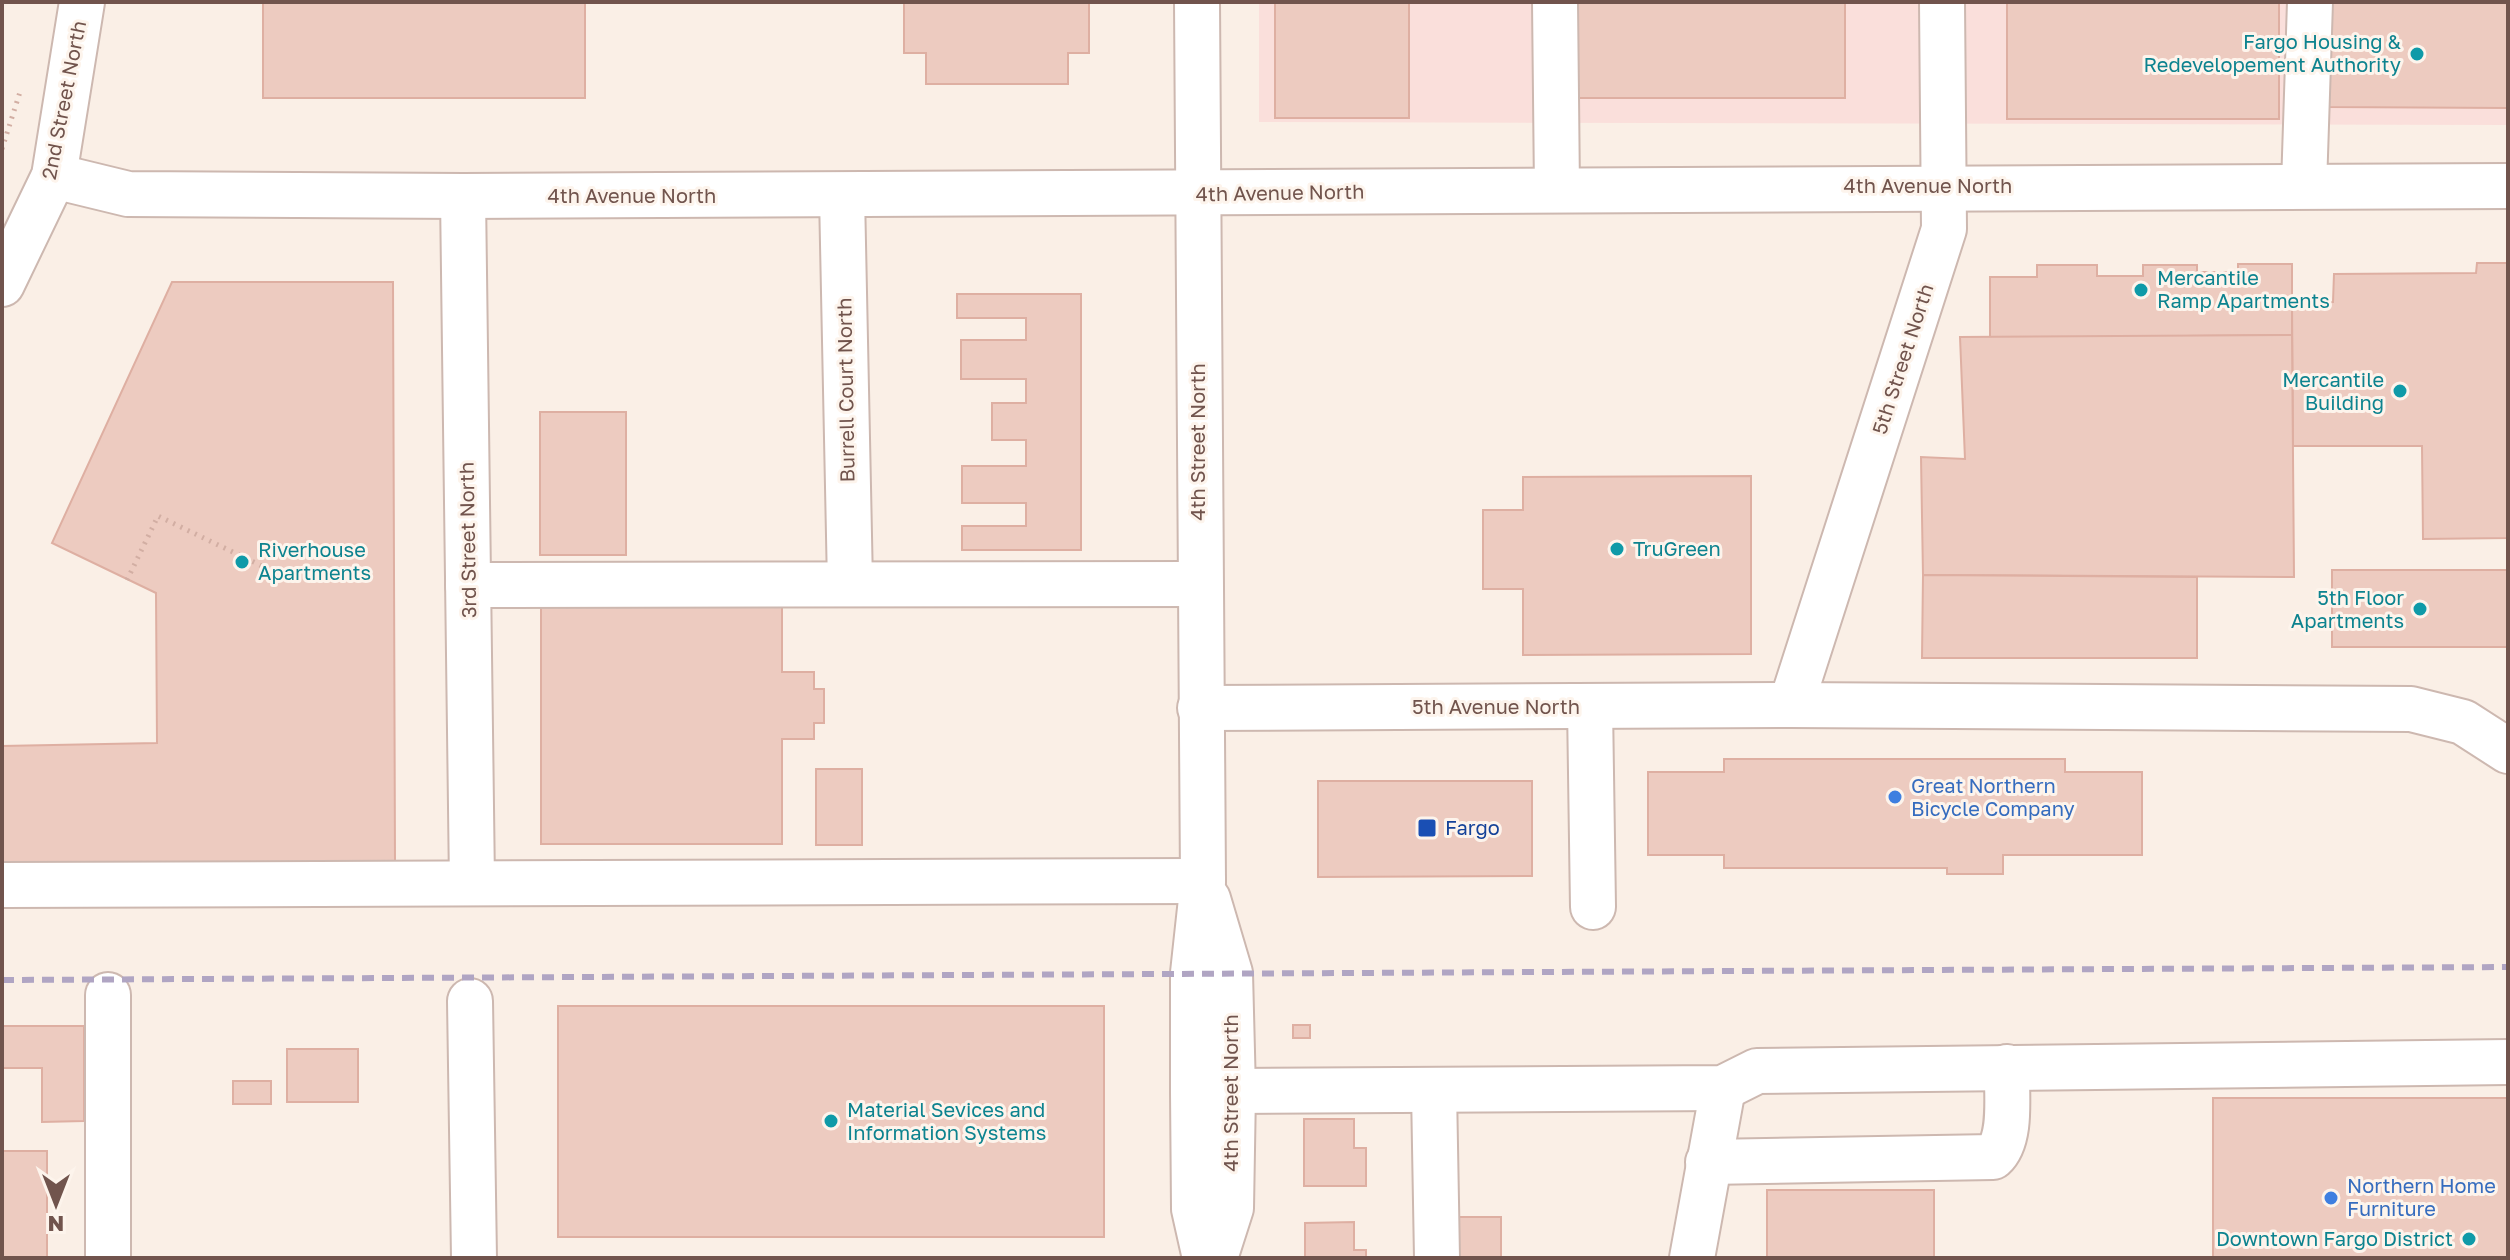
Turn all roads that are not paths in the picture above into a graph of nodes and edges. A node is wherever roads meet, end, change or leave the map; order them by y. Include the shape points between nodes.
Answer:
1 (82, 2) edge
2 (1197, 2) edge
3 (1555, 2) edge
4 (1942, 2) edge
5 (2310, 2) edge
6 (54, 176) junction
7 (1942, 186) junction
8 (2304, 186) junction
9 (2508, 186) edge
10 (1557, 190) junction
11 (1197, 194) junction
12 (842, 195) junction
13 (463, 196) junction
14 (2, 284) edge
15 (850, 584) junction
16 (1199, 584) junction
17 (468, 585) junction
18 (1791, 705) junction
19 (1590, 706) junction
20 (1200, 708) junction
21 (2508, 751) edge
22 (1203, 881) junction
23 (472, 883) junction
24 (2, 885) edge
25 (1593, 907) dead end
26 (108, 995) dead end
27 (470, 1001) dead end
28 (2508, 1062) edge
29 (2007, 1067) junction
30 (1723, 1088) junction
31 (1434, 1090) junction
32 (1233, 1091) junction
33 (1708, 1162) junction
34 (108, 1258) edge
35 (474, 1258) edge
36 (1205, 1258) edge
37 (1215, 1258) edge
38 (1437, 1258) edge
39 (1692, 1258) edge

1 - 6 street, 2nd Street North
2 - 11 street, 4th Street North
3 - 10 street
4 - 7 street, 5th Street North
5 - 8 street
6 - 13 street, 4th Avenue North via 128,194
6 - 14 street, 2nd Street North
7 - 8 street, 4th Avenue North
7 - 10 street, 4th Avenue North
7 - 18 street, 5th Street North via 1944,229 1936,257
8 - 9 street, 4th Avenue North
10 - 11 street, 4th Avenue North
11 - 12 street, 4th Avenue North
11 - 16 street, 4th Street North
12 - 13 street, 4th Avenue North
12 - 15 street, Burrell Court North
13 - 17 street, 3rd Street North
15 - 16 street
15 - 17 street
16 - 20 street, 4th Street North
17 - 23 street, 3rd Street North
18 - 19 street, 5th Avenue North
18 - 21 street, 5th Avenue North via 2411,709 2463,722
19 - 20 street, 5th Avenue North
19 - 25 street
20 - 22 street, 4th Street North
22 - 23 street
22 - 32 street, 4th Street North via 1230,973
22 - 36 street, 4th Street North via 1193,973 1193,1092 1194,1209
23 - 24 street
26 - 34 street
27 - 35 street
28 - 29 street
29 - 30 street via 1757,1071
29 - 33 street via 2005,1129 1993,1157
30 - 31 street
30 - 33 street
31 - 32 street
31 - 38 street
32 - 37 street, 4th Street North via 1231,1208
33 - 39 street

